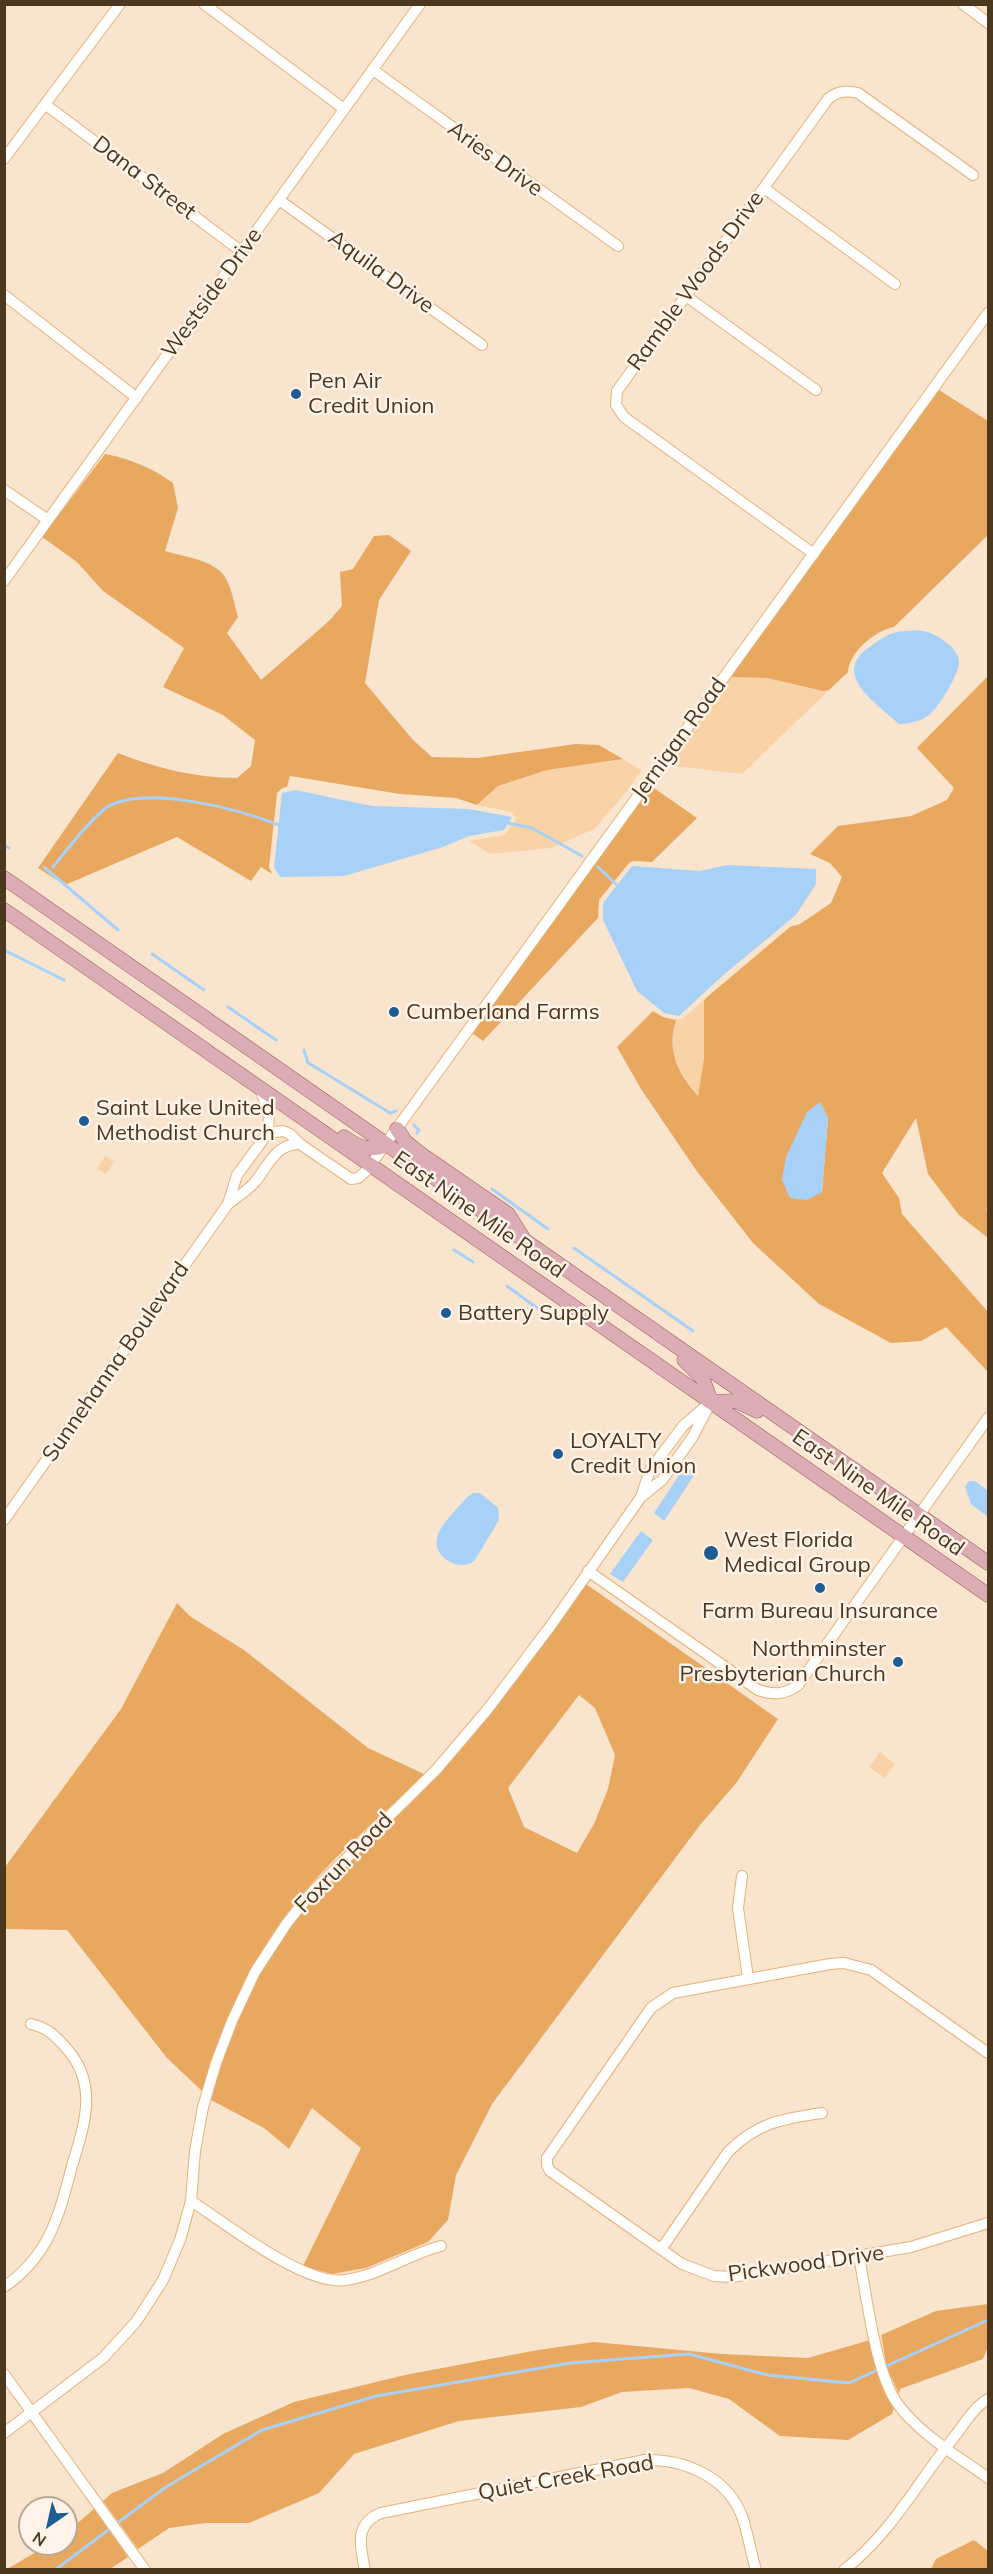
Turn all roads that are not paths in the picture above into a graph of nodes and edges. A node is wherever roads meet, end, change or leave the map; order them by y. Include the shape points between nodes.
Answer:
1 (120, 4) edge
2 (204, 4) edge
3 (420, 4) edge
4 (963, 4) edge
5 (984, 4) edge
6 (976, 14) junction
7 (988, 23) edge
8 (373, 70) junction
9 (46, 105) junction
10 (344, 109) junction
11 (4, 159) edge
12 (973, 175) dead end
13 (764, 188) junction
14 (279, 200) junction
15 (618, 246) dead end
16 (242, 252) junction
17 (895, 284) dead end
18 (4, 294) edge
19 (686, 296) junction
20 (988, 313) edge
21 (482, 345) dead end
22 (816, 390) dead end
23 (137, 398) junction
24 (4, 490) edge
25 (48, 520) junction
26 (814, 554) junction
27 (4, 581) edge
28 (4, 878) edge
29 (4, 910) edge
30 (170, 1025) junction
31 (259, 1087) junction
32 (398, 1129) junction
33 (268, 1133) junction
34 (300, 1144) junction
35 (386, 1145) junction
36 (371, 1166) junction
37 (228, 1204) junction
38 (524, 1240) junction
39 (545, 1255) junction
40 (711, 1402) junction
41 (988, 1418) edge
42 (884, 1490) junction
43 (920, 1515) junction
44 (4, 1520) edge
45 (905, 1537) junction
46 (988, 1563) edge
47 (588, 1572) junction
48 (988, 1595) edge
49 (742, 1876) dead end
50 (748, 1978) junction
51 (31, 2024) dead end
52 (988, 2053) edge
53 (822, 2113) dead end
54 (191, 2201) junction
55 (988, 2223) edge
56 (441, 2246) dead end
57 (662, 2248) junction
58 (860, 2257) junction
59 (4, 2287) edge
60 (4, 2374) edge
61 (988, 2399) edge
62 (32, 2413) junction
63 (4, 2433) edge
64 (945, 2447) junction
65 (988, 2478) edge
66 (145, 2570) edge
67 (365, 2570) edge
68 (756, 2570) edge
69 (844, 2570) edge

1 - 9 street
2 - 10 street
3 - 8 street, Westside Drive
4 - 6 street
5 - 6 street
6 - 7 street
8 - 10 street, Westside Drive
8 - 15 street, Aries Drive
9 - 11 street
9 - 16 street, Dana Street
10 - 14 street, Westside Drive
12 - 13 street, Ramble Woods Drive via 858,93 841,91 828,99
13 - 17 street
13 - 19 street, Ramble Woods Drive
14 - 16 street, Westside Drive
14 - 21 street, Aquila Drive
16 - 23 street, Westside Drive
18 - 23 street
19 - 22 street
19 - 26 street, Ramble Woods Drive via 617,391 618,411
20 - 26 street, Jernigan Road
23 - 25 street, Westside Drive
24 - 25 street
25 - 27 street, Westside Drive
26 - 32 street, Jernigan Road
28 - 35 main road, East Nine Mile Road
29 - 30 main road, East Nine Mile Road
30 - 31 main road, East Nine Mile Road
30 - 35 main road via 196,1033 352,1142 373,1149
31 - 33 street via 269,1111
31 - 36 main road, East Nine Mile Road
32 - 35 street, Jernigan Road
32 - 38 main road via 418,1152 508,1214
33 - 34 street via 283,1131
33 - 37 street, Sunnehanna Boulevard via 237,1175
34 - 36 street via 351,1179
34 - 37 street, Sunnehanna Boulevard via 290,1143 281,1148 254,1183
35 - 36 street, Jernigan Road
35 - 38 main road, East Nine Mile Road
36 - 40 main road, East Nine Mile Road
37 - 44 street, Sunnehanna Boulevard
38 - 39 main road, East Nine Mile Road
39 - 40 main road via 692,1366 703,1380
39 - 42 main road, East Nine Mile Road
40 - 42 main road via 736,1401 750,1406 863,1485
40 - 45 main road, East Nine Mile Road
40 - 47 street, Foxrun Road via 683,1426 650,1470 641,1497
41 - 43 street
42 - 43 main road, East Nine Mile Road
43 - 45 street
43 - 46 main road, East Nine Mile Road
45 - 47 street via 798,1685 776,1694 758,1690
45 - 48 main road, East Nine Mile Road
47 - 54 street, Foxrun Road via 487,1710 429,1777 311,1893 268,1951 232,2020 216,2063 195,2151
49 - 50 street via 738,1908
50 - 52 street via 830,1964 858,1965
50 - 57 street, Pickwood Drive via 673,1993 651,2008 547,2158 550,2171
51 - 59 street via 46,2028 74,2056 85,2081 87,2107 53,2231 32,2263
53 - 57 street via 769,2123 742,2139 728,2152
54 - 56 street via 297,2270 324,2279 346,2280
54 - 62 street, Foxrun Road via 163,2280 136,2322 103,2358
55 - 58 street, Pickwood Drive via 911,2247
57 - 58 street, Pickwood Drive via 682,2264 719,2277
58 - 64 street via 888,2387 912,2419
60 - 62 street
61 - 64 street
62 - 63 street, Foxrun Road
62 - 66 street
64 - 65 street
64 - 69 street via 885,2532
67 - 68 street, Quiet Creek Road via 359,2542 361,2532 366,2523 381,2513 661,2460 700,2470 725,2490 742,2518

